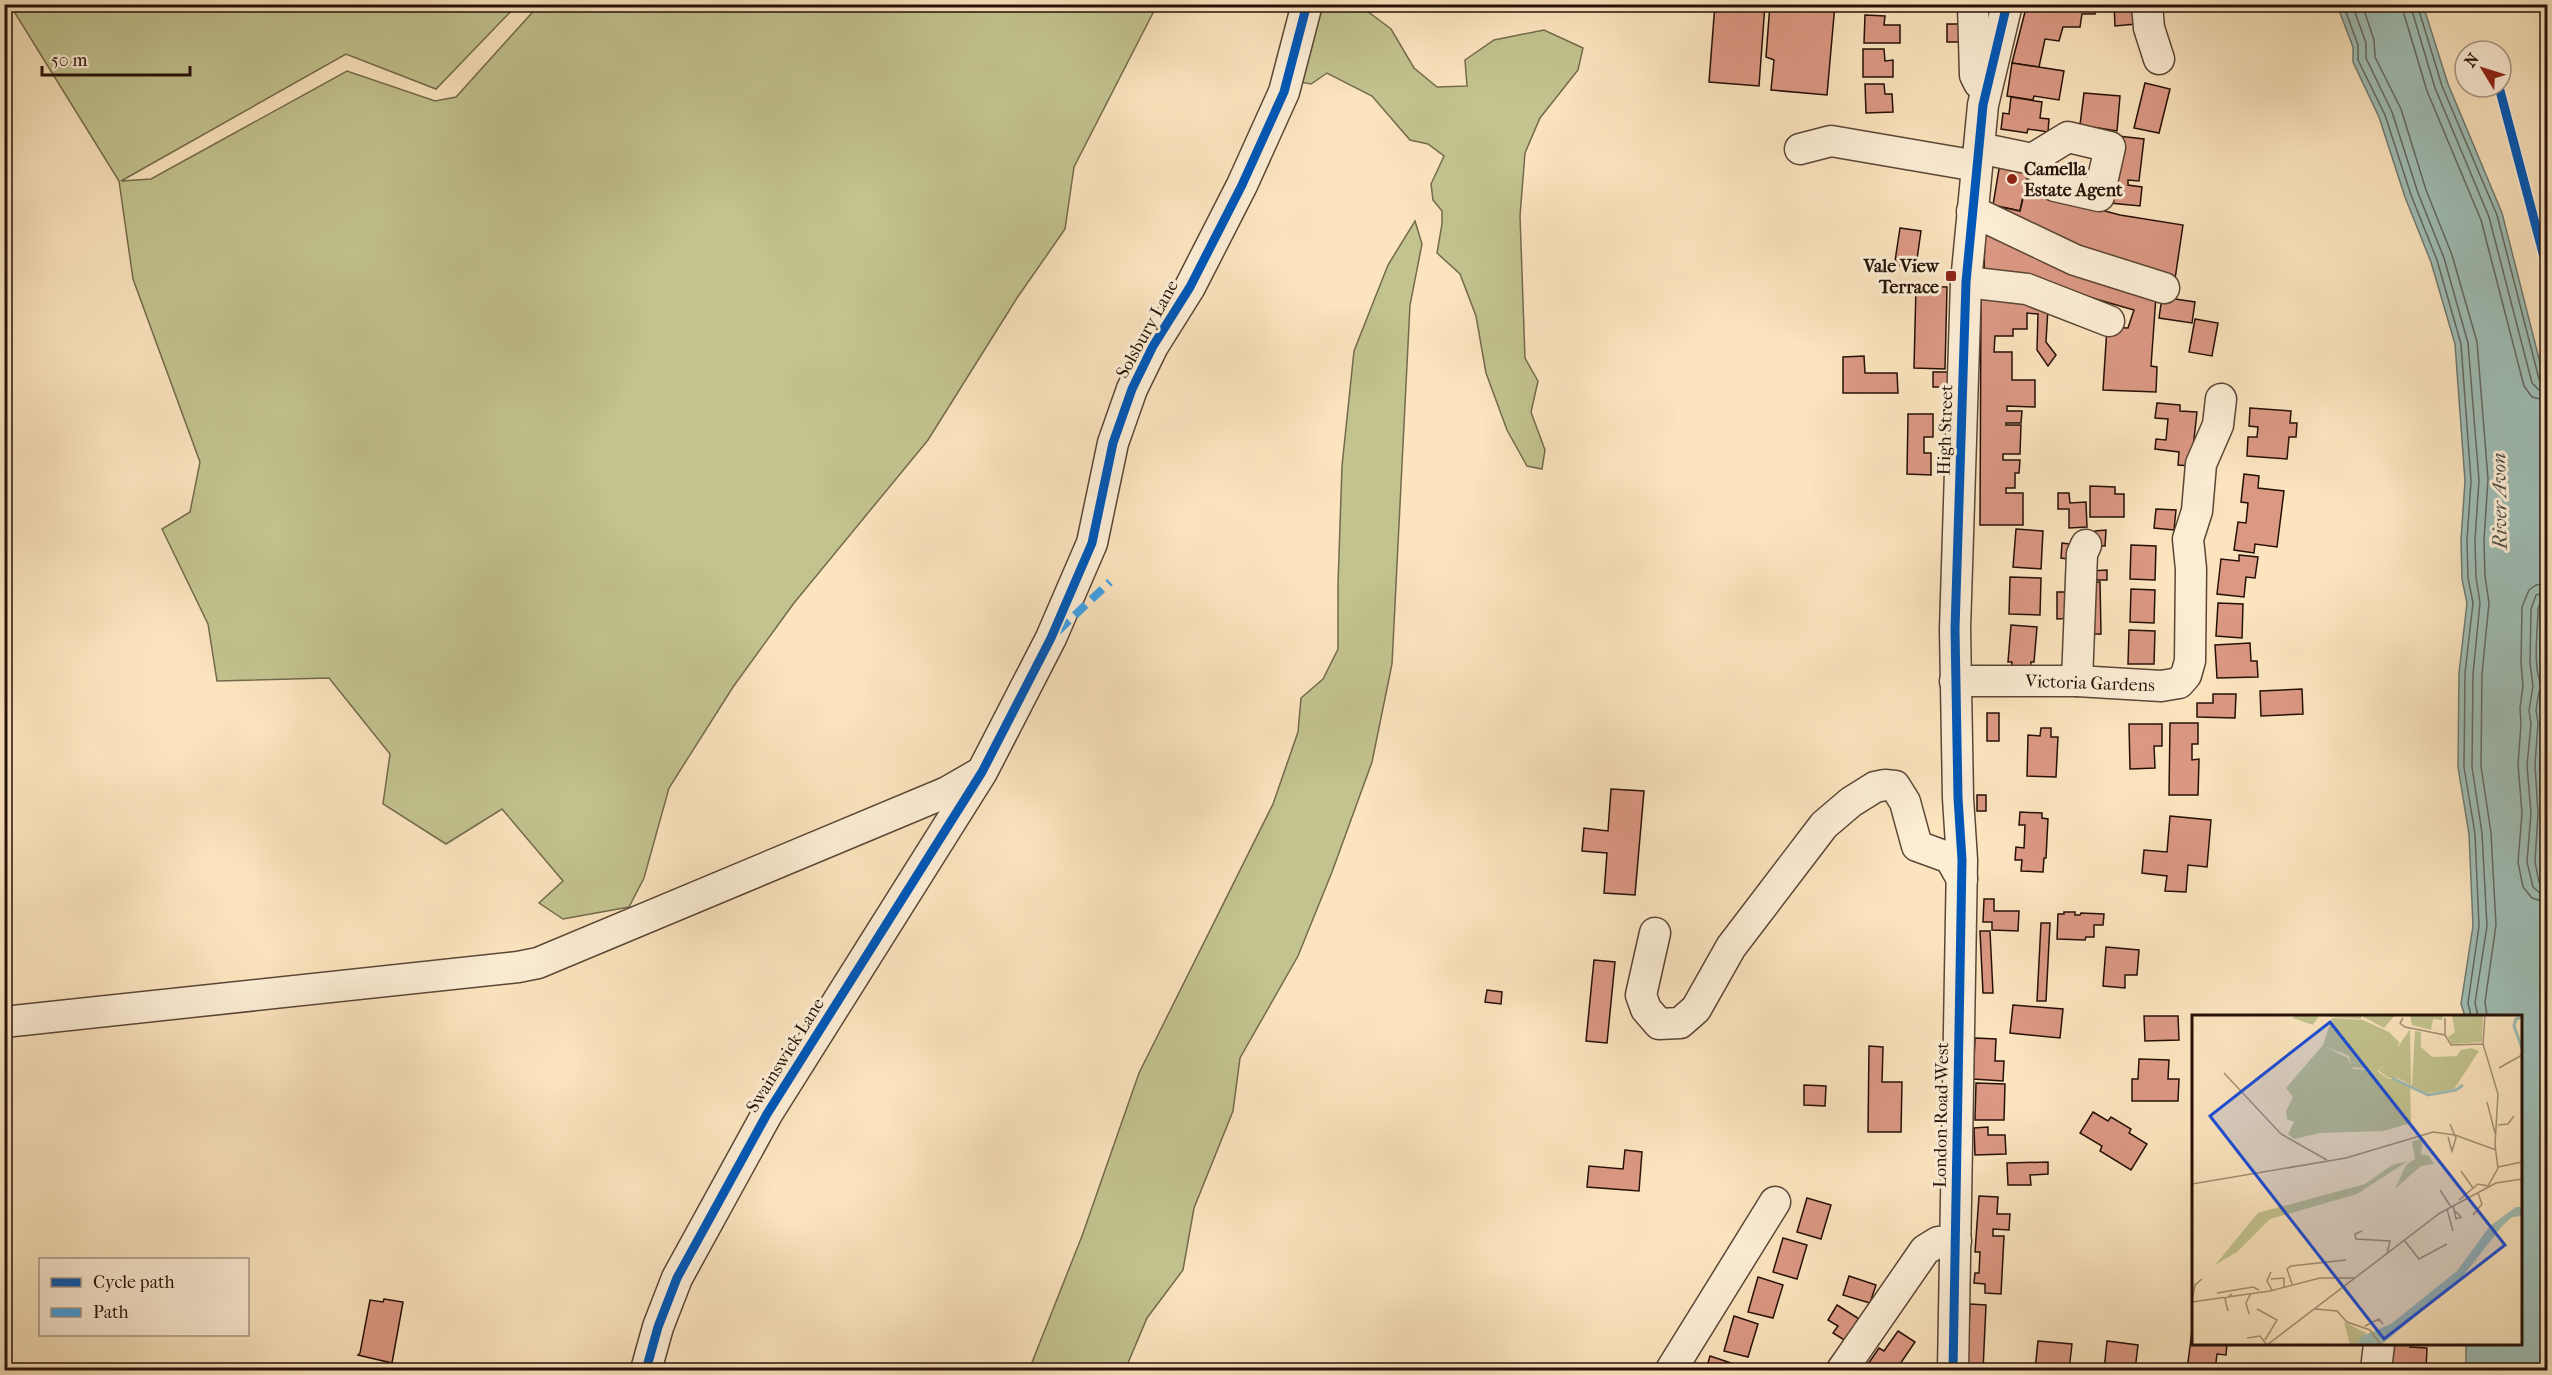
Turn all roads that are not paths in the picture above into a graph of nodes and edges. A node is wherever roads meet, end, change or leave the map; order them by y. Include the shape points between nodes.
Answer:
1 (1307, 4) edge
2 (1973, 4) edge
3 (2007, 4) edge
4 (2147, 4) edge
5 (2159, 58) dead end
6 (1987, 83) junction
7 (1800, 149) dead end
8 (1978, 157) junction
9 (2032, 159) dead end
10 (1972, 211) junction
11 (1966, 282) junction
12 (2164, 288) dead end
13 (2109, 321) dead end
14 (2221, 399) dead end
15 (2086, 545) dead end
16 (1955, 681) junction
17 (2078, 681) junction
18 (982, 772) junction
19 (1962, 869) junction
20 (1655, 933) dead end
21 (4, 1022) edge
22 (1775, 1202) dead end
23 (1956, 1241) junction
24 (2379, 1345) edge
25 (646, 1371) edge
26 (1671, 1371) edge
27 (1842, 1371) edge
28 (1953, 1371) edge
29 (2376, 1371) edge

1 - 18 street, Solsbury Lane via 1284,92 1242,185 1132,389 1113,443 1092,543 1051,638
2 - 6 street via 1975,75 1979,83
3 - 6 street, High Street
4 - 5 street via 2149,28
6 - 8 street, High Street
7 - 8 street via 1831,141
8 - 9 street
8 - 10 street, High Street
10 - 11 street, High Street
10 - 12 street via 2075,260
11 - 13 street via 2027,289
11 - 16 street, High Street
14 - 17 street, Victoria Gardens via 2218,425 2201,464 2197,511 2189,530 2190,661 2186,675 2179,683 2161,686
15 - 17 street via 2082,554
16 - 17 street, Victoria Gardens
16 - 19 street, High Street
18 - 21 street via 947,792 538,963
18 - 25 street, Swainswick Lane via 767,1114 677,1278
19 - 20 street via 1950,858 1917,846 1905,802 1895,786 1885,784 1851,802 1824,825 1731,948 1696,1009 1680,1023 1659,1024 1646,1009 1641,995
19 - 23 street, London Road West
22 - 26 street
23 - 27 street via 1938,1242 1925,1250
23 - 28 street, London Road West
24 - 29 street

